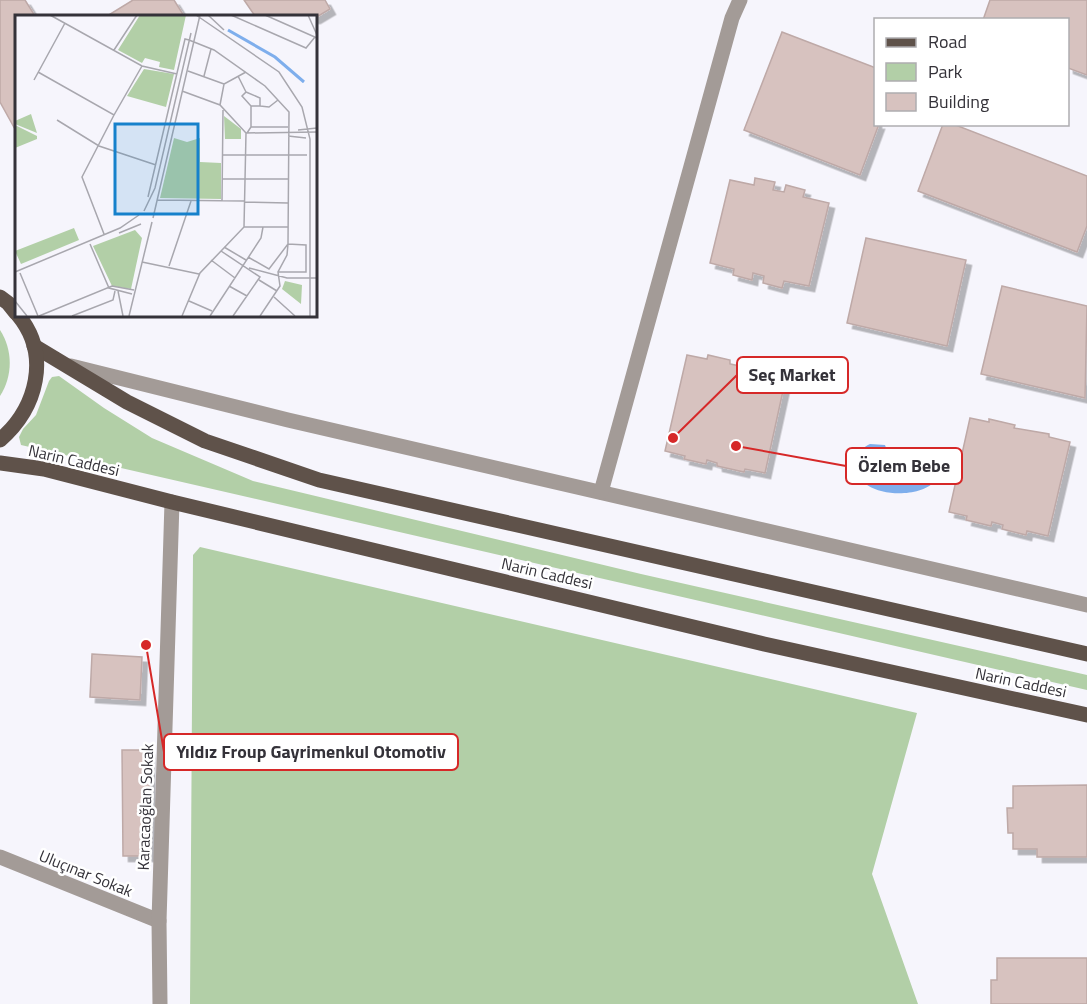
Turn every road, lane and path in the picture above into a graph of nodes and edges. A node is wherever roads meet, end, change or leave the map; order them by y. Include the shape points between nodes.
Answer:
1 (740, 0) edge
2 (0, 297) edge
3 (15, 312) edge
4 (19, 316) edge
5 (34, 346) junction
6 (66, 365) junction
7 (0, 440) edge
8 (0, 463) edge
9 (601, 492) junction
10 (172, 502) junction
11 (1087, 605) edge
12 (1087, 654) edge
13 (1087, 715) edge
14 (0, 857) edge
15 (159, 921) junction
16 (160, 1004) edge

1 - 9 street
2 - 3 main road
4 - 5 main road
5 - 6 main road
5 - 7 main road via 37,372 32,397 20,420
6 - 9 street
6 - 12 main road via 127,402 205,441 319,480
8 - 10 main road, Narin Caddesi via 44,469
9 - 11 street
10 - 13 main road, Narin Caddesi via 764,644
10 - 15 street, Karacaoğlan Sokak
14 - 15 street, Uluçınar Sokak
15 - 16 street, Karacaoğlan Sokak

